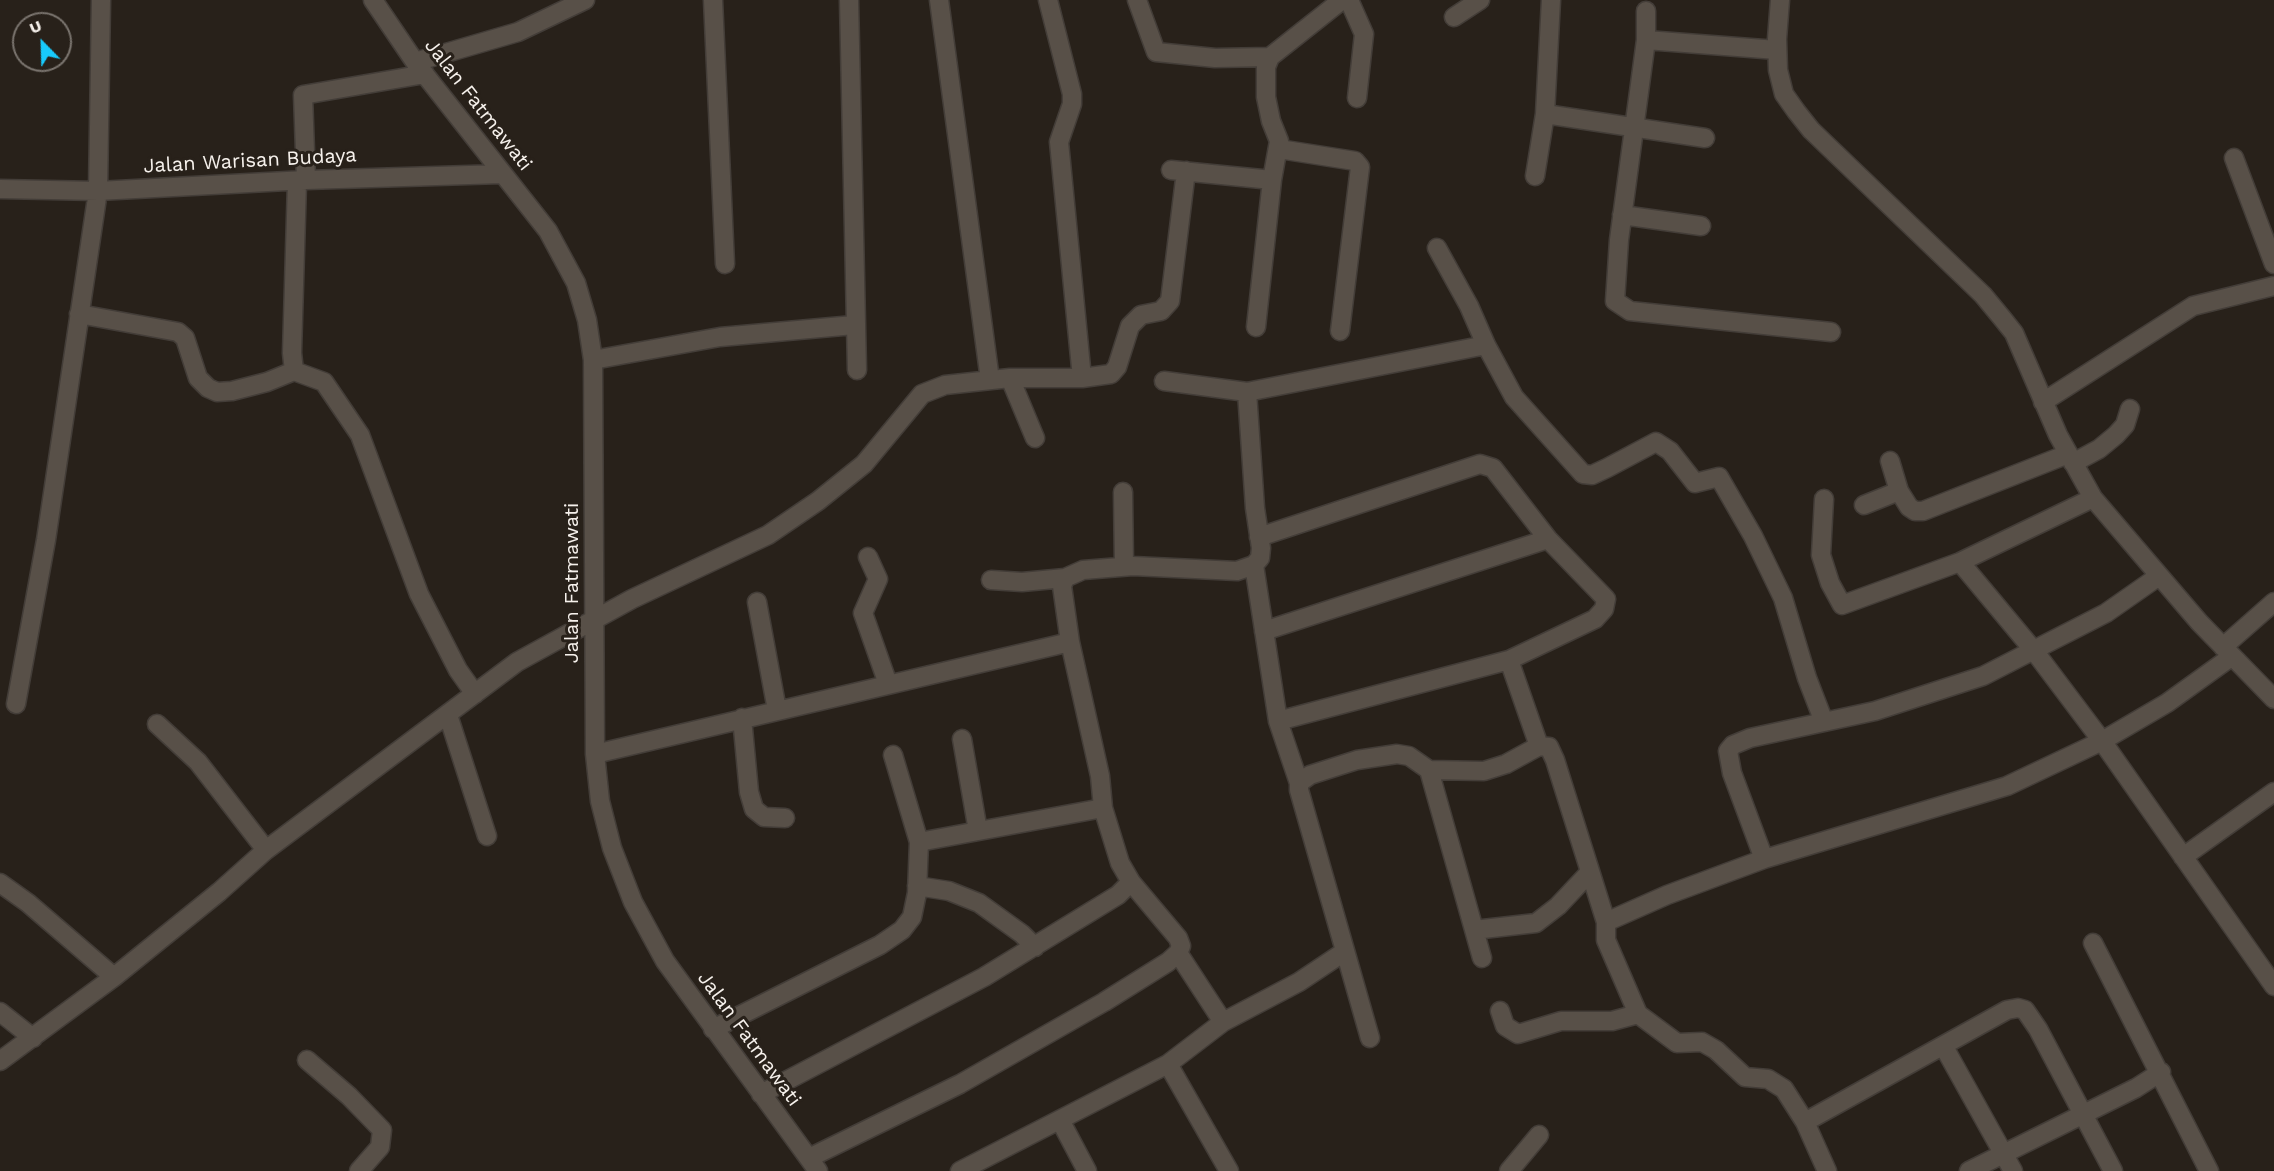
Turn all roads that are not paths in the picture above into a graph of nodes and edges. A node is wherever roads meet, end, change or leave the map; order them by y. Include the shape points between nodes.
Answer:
1 (101, 0) edge
2 (374, 0) edge
3 (585, 0) edge
4 (713, 0) edge
5 (849, 0) edge
6 (939, 0) edge
7 (1048, 0) edge
8 (1137, 0) edge
9 (1342, 0) edge
10 (1350, 0) edge
11 (1479, 0) edge
12 (1551, 0) edge
13 (1780, 0) edge
14 (1646, 11) dead end
15 (1454, 17) dead end
16 (1646, 40) junction
17 (1777, 50) junction
18 (1270, 57) junction
19 (420, 68) junction
20 (1357, 98) dead end
21 (1545, 114) junction
22 (1634, 126) junction
23 (1705, 138) dead end
24 (1279, 149) junction
25 (2234, 158) dead end
26 (502, 174) junction
27 (1535, 176) dead end
28 (1272, 180) junction
29 (301, 181) junction
30 (0, 189) edge
31 (98, 191) junction
32 (1622, 215) junction
33 (1701, 226) dead end
34 (1437, 248) dead end
35 (725, 264) dead end
36 (2274, 264) edge
37 (2274, 286) edge
38 (80, 314) junction
39 (854, 325) junction
40 (1256, 327) dead end
41 (1340, 331) dead end
42 (1831, 332) dead end
43 (1485, 345) junction
44 (593, 360) junction
45 (856, 370) dead end
46 (294, 371) junction
47 (1010, 378) junction
48 (1082, 378) junction
49 (990, 380) junction
50 (1164, 381) dead end
51 (1247, 392) junction
52 (2043, 402) junction
53 (2130, 408) dead end
54 (1035, 438) dead end
55 (2071, 458) junction
56 (1890, 461) dead end
57 (1899, 490) junction
58 (1123, 492) dead end
59 (2093, 498) junction
60 (1824, 500) dead end
61 (1864, 505) dead end
62 (1259, 537) junction
63 (1548, 539) junction
64 (868, 557) dead end
65 (1960, 562) junction
66 (1254, 565) junction
67 (1124, 566) junction
68 (2159, 576) junction
69 (1065, 578) junction
70 (992, 580) dead end
71 (757, 602) dead end
72 (2274, 602) edge
73 (593, 619) junction
74 (1264, 631) junction
75 (1070, 642) junction
76 (2035, 652) junction
77 (2227, 652) junction
78 (1509, 660) junction
79 (888, 684) junction
80 (475, 694) junction
81 (2274, 699) edge
82 (16, 704) dead end
83 (777, 710) junction
84 (448, 715) junction
85 (742, 718) junction
86 (1278, 721) junction
87 (1824, 722) junction
88 (157, 724) dead end
89 (962, 739) dead end
90 (2102, 741) junction
91 (1539, 746) junction
92 (595, 754) junction
93 (893, 755) dead end
94 (1429, 770) junction
95 (1299, 783) junction
96 (2274, 792) edge
97 (1103, 808) junction
98 (784, 818) dead end
99 (978, 831) junction
100 (487, 836) dead end
101 (919, 842) junction
102 (266, 850) junction
103 (2183, 857) junction
104 (1764, 859) junction
105 (1590, 872) junction
106 (1131, 882) junction
107 (0, 883) edge
108 (917, 886) junction
109 (1606, 922) junction
110 (1474, 930) junction
111 (2093, 943) dead end
112 (1035, 947) junction
113 (1344, 952) junction
114 (1178, 953) junction
115 (1482, 958) dead end
116 (114, 977) junction
117 (2272, 979) edge
118 (1500, 1011) dead end
119 (0, 1012) edge
120 (1638, 1014) junction
121 (1223, 1022) junction
122 (713, 1029) junction
123 (33, 1038) junction
124 (1370, 1038) dead end
125 (1944, 1047) junction
126 (307, 1060) dead end
127 (0, 1061) edge
128 (1168, 1064) junction
129 (2161, 1072) junction
130 (761, 1094) junction
131 (2084, 1114) junction
132 (1060, 1120) junction
133 (1805, 1122) junction
134 (1539, 1135) dead end
135 (2004, 1154) junction
136 (814, 1165) edge
137 (2205, 1170) edge
138 (359, 1171) edge
139 (960, 1171) edge
140 (1087, 1171) edge
141 (1229, 1171) edge
142 (1509, 1171) edge
143 (1827, 1171) edge
144 (1969, 1171) edge
145 (2013, 1171) edge
146 (2113, 1171) edge

1 - 31 street
2 - 19 street, Jalan Fatmawati
3 - 19 street via 518,32
4 - 35 street
5 - 39 street
6 - 49 street
7 - 48 street via 1072,94 1071,110 1059,142
8 - 18 street via 1156,52 1215,58
9 - 18 street
10 - 20 street via 1364,34
11 - 15 street
12 - 21 street
13 - 17 street
14 - 16 street
16 - 17 street
16 - 22 street
17 - 52 street via 1784,94 1801,117 1983,295 2014,333
18 - 24 street via 1264,76 1266,97
19 - 26 street, Jalan Fatmawati
19 - 29 street via 303,95
21 - 22 street
21 - 27 street
22 - 23 street
22 - 32 street
24 - 28 street
24 - 41 street via 1358,162
25 - 36 street
26 - 29 street, Jalan Warisan Budaya
26 - 44 street, Jalan Fatmawati via 548,231 576,283
28 - 40 street
28 - 48 street via 1178,170 1170,301 1161,311 1141,315 1130,326 1117,367 1111,374
29 - 31 street, Jalan Warisan Budaya
29 - 46 street
30 - 31 street, Jalan Warisan Budaya
31 - 38 street
32 - 33 street
32 - 42 street via 1615,290 1615,301 1621,307 1641,313
34 - 43 street
37 - 52 street via 2193,306
38 - 46 street via 178,332 186,339 198,378 217,392 267,382
38 - 82 street via 46,540
39 - 44 street via 720,336
39 - 45 street
43 - 51 street
43 - 87 street via 1514,396 1584,474 1599,472 1656,442 1670,451 1695,483 1719,477 1754,536 1783,598
44 - 73 street, Jalan Fatmawati
46 - 80 street via 324,382 360,435 419,594 458,670
47 - 48 street
47 - 49 street
47 - 54 street
49 - 73 street via 945,385 922,394 864,464 768,535
50 - 51 street
51 - 62 street
52 - 55 street
53 - 55 street via 2125,425 2116,435 2099,449
55 - 57 street via 1923,511 1909,507
55 - 59 street
56 - 57 street
57 - 61 street
58 - 67 street
59 - 65 street
59 - 68 street
60 - 65 street via 1821,555 1842,604
62 - 63 street via 1480,464 1493,468
62 - 66 street via 1260,558
63 - 74 street
63 - 78 street via 1605,599 1604,609 1595,619
64 - 79 street via 879,579 864,613
65 - 76 street
66 - 67 street via 1237,571
66 - 74 street
67 - 69 street via 1083,570
68 - 76 street
68 - 77 street
69 - 70 street
69 - 75 street via 1062,592
71 - 83 street
72 - 77 street
73 - 80 street via 517,662
73 - 92 street, Jalan Fatmawati
74 - 86 street
75 - 79 street
75 - 97 street via 1100,776
76 - 87 street via 1941,692
76 - 90 street
77 - 81 street
77 - 90 street via 2167,703
78 - 86 street
78 - 91 street
79 - 83 street
80 - 84 street
83 - 85 street
84 - 100 street
84 - 102 street
85 - 92 street
85 - 98 street via 754,809 764,818
86 - 95 street
87 - 104 street via 1750,738 1728,751 1732,773
88 - 102 street via 198,762
89 - 99 street
90 - 103 street
90 - 104 street via 2007,786
91 - 94 street via 1484,771
91 - 105 street via 1549,747 1555,760
92 - 122 street, Jalan Fatmawati via 600,801 633,902 664,961
93 - 101 street
94 - 95 street via 1409,756 1396,754 1357,760 1310,775
94 - 110 street
95 - 113 street
96 - 103 street
97 - 99 street
97 - 106 street via 1120,863
99 - 101 street
101 - 108 street
102 - 116 street
103 - 117 street
104 - 109 street
105 - 109 street
105 - 110 street via 1536,923
106 - 112 street via 1118,895
106 - 114 street via 1178,938
107 - 116 street
108 - 112 street via 949,891 979,903
108 - 122 street via 912,917 902,930 880,945
109 - 120 street via 1606,940
110 - 115 street
111 - 129 street
112 - 130 street
113 - 121 street via 1299,982
113 - 124 street
114 - 121 street
114 - 136 street via 1104,1002
116 - 123 street
118 - 120 street via 1505,1026 1518,1034 1561,1022 1612,1021
119 - 123 street
120 - 133 street via 1677,1043 1702,1042 1716,1050 1745,1077 1776,1082
121 - 128 street
122 - 130 street, Jalan Fatmawati
123 - 127 street
125 - 131 street via 2007,1010 2025,1010
125 - 133 street
125 - 135 street
126 - 138 street via 350,1095 382,1130 380,1147
128 - 132 street
128 - 141 street
129 - 131 street
129 - 137 street
130 - 136 street, Jalan Fatmawati
131 - 135 street
131 - 146 street
132 - 139 street
132 - 140 street
133 - 143 street
134 - 142 street
135 - 144 street
135 - 145 street

